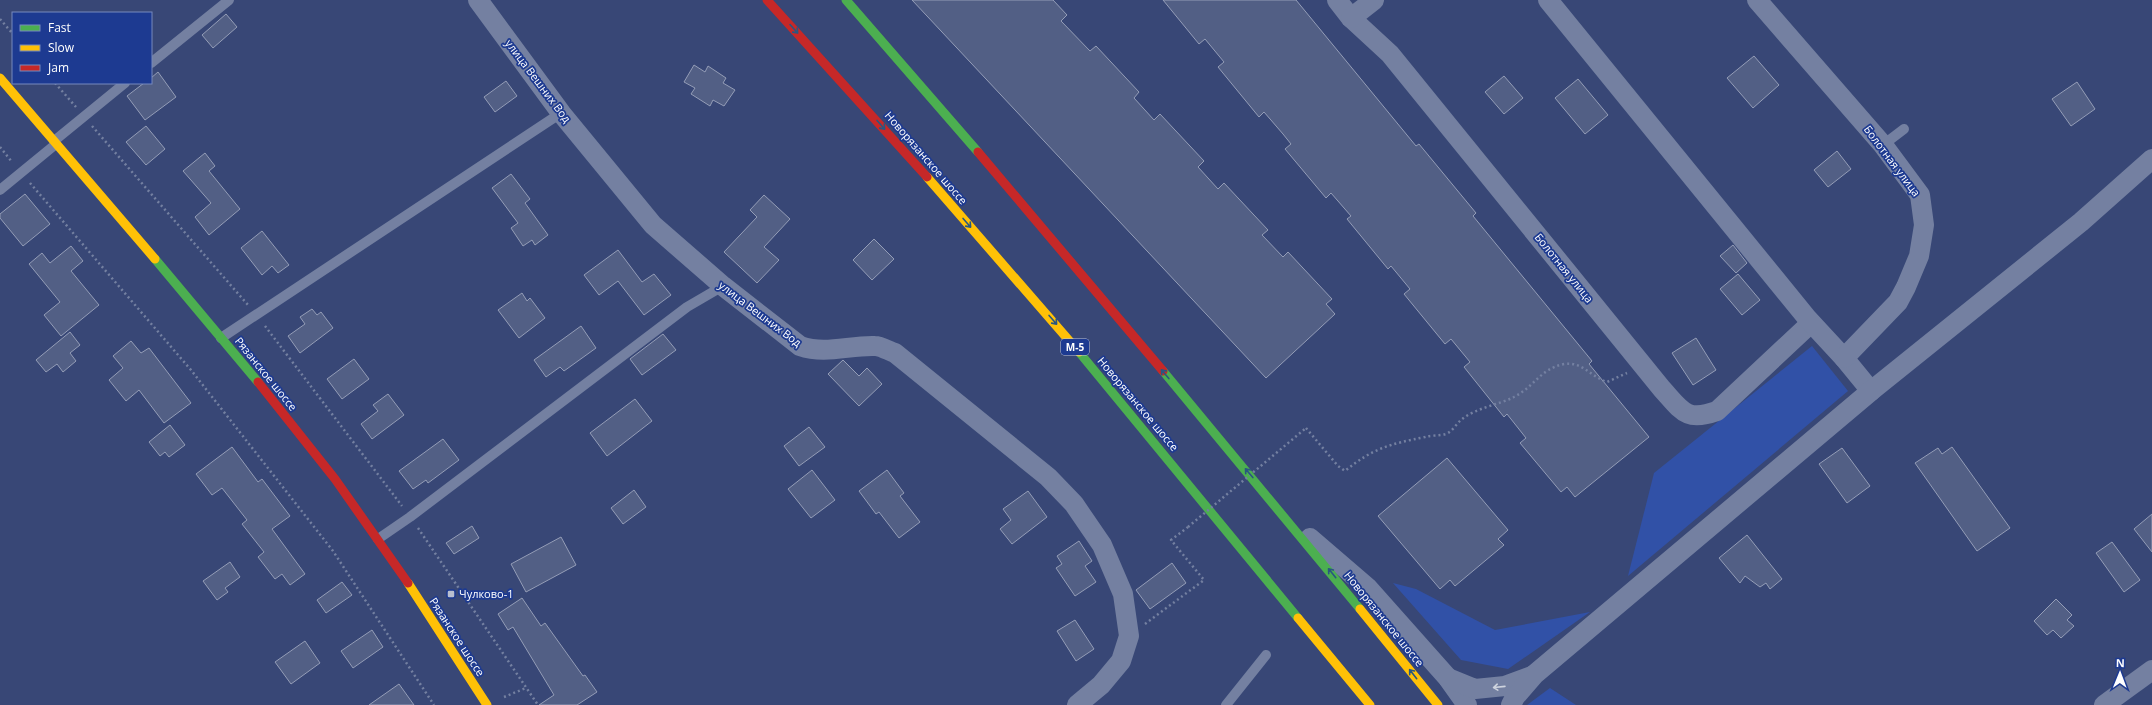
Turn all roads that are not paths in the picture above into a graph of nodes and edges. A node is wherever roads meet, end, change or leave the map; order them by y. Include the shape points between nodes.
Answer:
1 (229, 0) edge
2 (478, 0) edge
3 (767, 0) edge
4 (846, 0) edge
5 (1337, 0) edge
6 (1374, 0) edge
7 (1548, 0) edge
8 (1762, 2) edge
9 (1351, 18) junction
10 (152, 61) edge
11 (0, 78) edge
12 (124, 84) edge
13 (561, 113) junction
14 (1904, 129) dead end
15 (55, 142) junction
16 (1883, 145) junction
17 (2152, 159) edge
18 (0, 190) edge
19 (723, 286) junction
20 (1811, 323) junction
21 (221, 338) junction
22 (1844, 358) junction
23 (1871, 391) junction
24 (1284, 515) junction
25 (378, 539) junction
26 (1266, 654) dead end
27 (2152, 670) edge
28 (1535, 674) junction
29 (1447, 677) junction
30 (488, 705) edge
31 (1077, 705) edge
32 (1226, 705) edge
33 (1370, 705) edge
34 (1438, 705) edge
35 (1467, 705) edge
36 (1511, 705) edge
37 (2104, 705) edge

1 - 10 lane
2 - 13 street, улица Вешних Вод
3 -> 33 main road, Новорязанское шоссе / М-5 via 875,118 1063,332
24 -> 4 main road, Новорязанское шоссе via 965,136
5 - 9 street, Болотная улица
6 - 9 street
7 - 20 street
8 - 16 street, Болотная улица
9 - 20 street, Болотная улица via 1390,54 1647,370 1685,413 1700,417 1717,411
11 - 15 main road, Рязанское шоссе
12 - 15 lane
13 - 19 street, улица Вешних Вод via 653,224
13 - 21 lane
14 - 16 lane
15 - 18 lane
15 - 21 main road, Рязанское шоссе
16 - 22 street, Болотная улица via 1920,195 1924,225 1919,256 1898,302
17 - 23 street via 2081,222
19 - 25 lane via 687,307
19 - 31 street, улица Вешних Вод via 800,346 826,351 876,346 896,353 1048,477 1074,504 1102,545 1124,594 1129,636 1121,661 1101,685
20 - 22 street
21 - 25 main road, Рязанское шоссе via 312,449
22 - 23 street
23 - 28 street
24 - 29 street via 1367,587
34 -> 24 main road, Новорязанское шоссе
25 - 30 main road, Рязанское шоссе
26 - 32 lane
27 - 37 street
28 -> 29 street via 1505,686 1474,689
28 - 36 street
29 - 35 street

